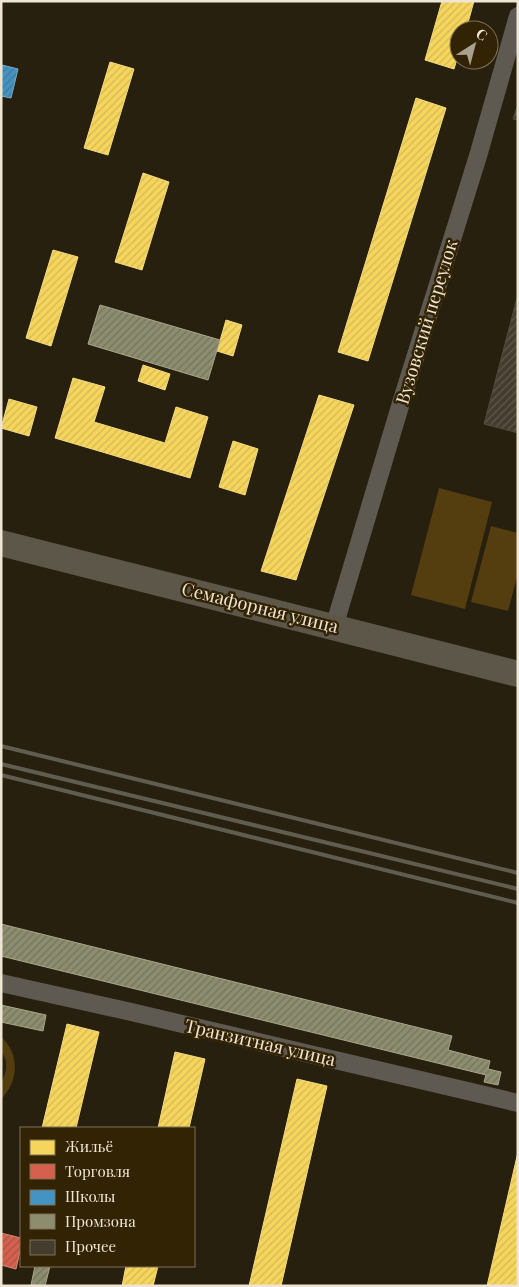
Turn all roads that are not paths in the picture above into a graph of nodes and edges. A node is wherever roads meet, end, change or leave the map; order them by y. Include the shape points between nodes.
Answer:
1 (518, 16) edge
2 (1, 543) edge
3 (334, 627) junction
4 (518, 674) edge
5 (1, 983) edge
6 (518, 1104) edge

1 - 3 street, Вузовский переулок
2 - 3 highway, Семафорная улица
3 - 4 highway, Семафорная улица
5 - 6 street, Транзитная улица

